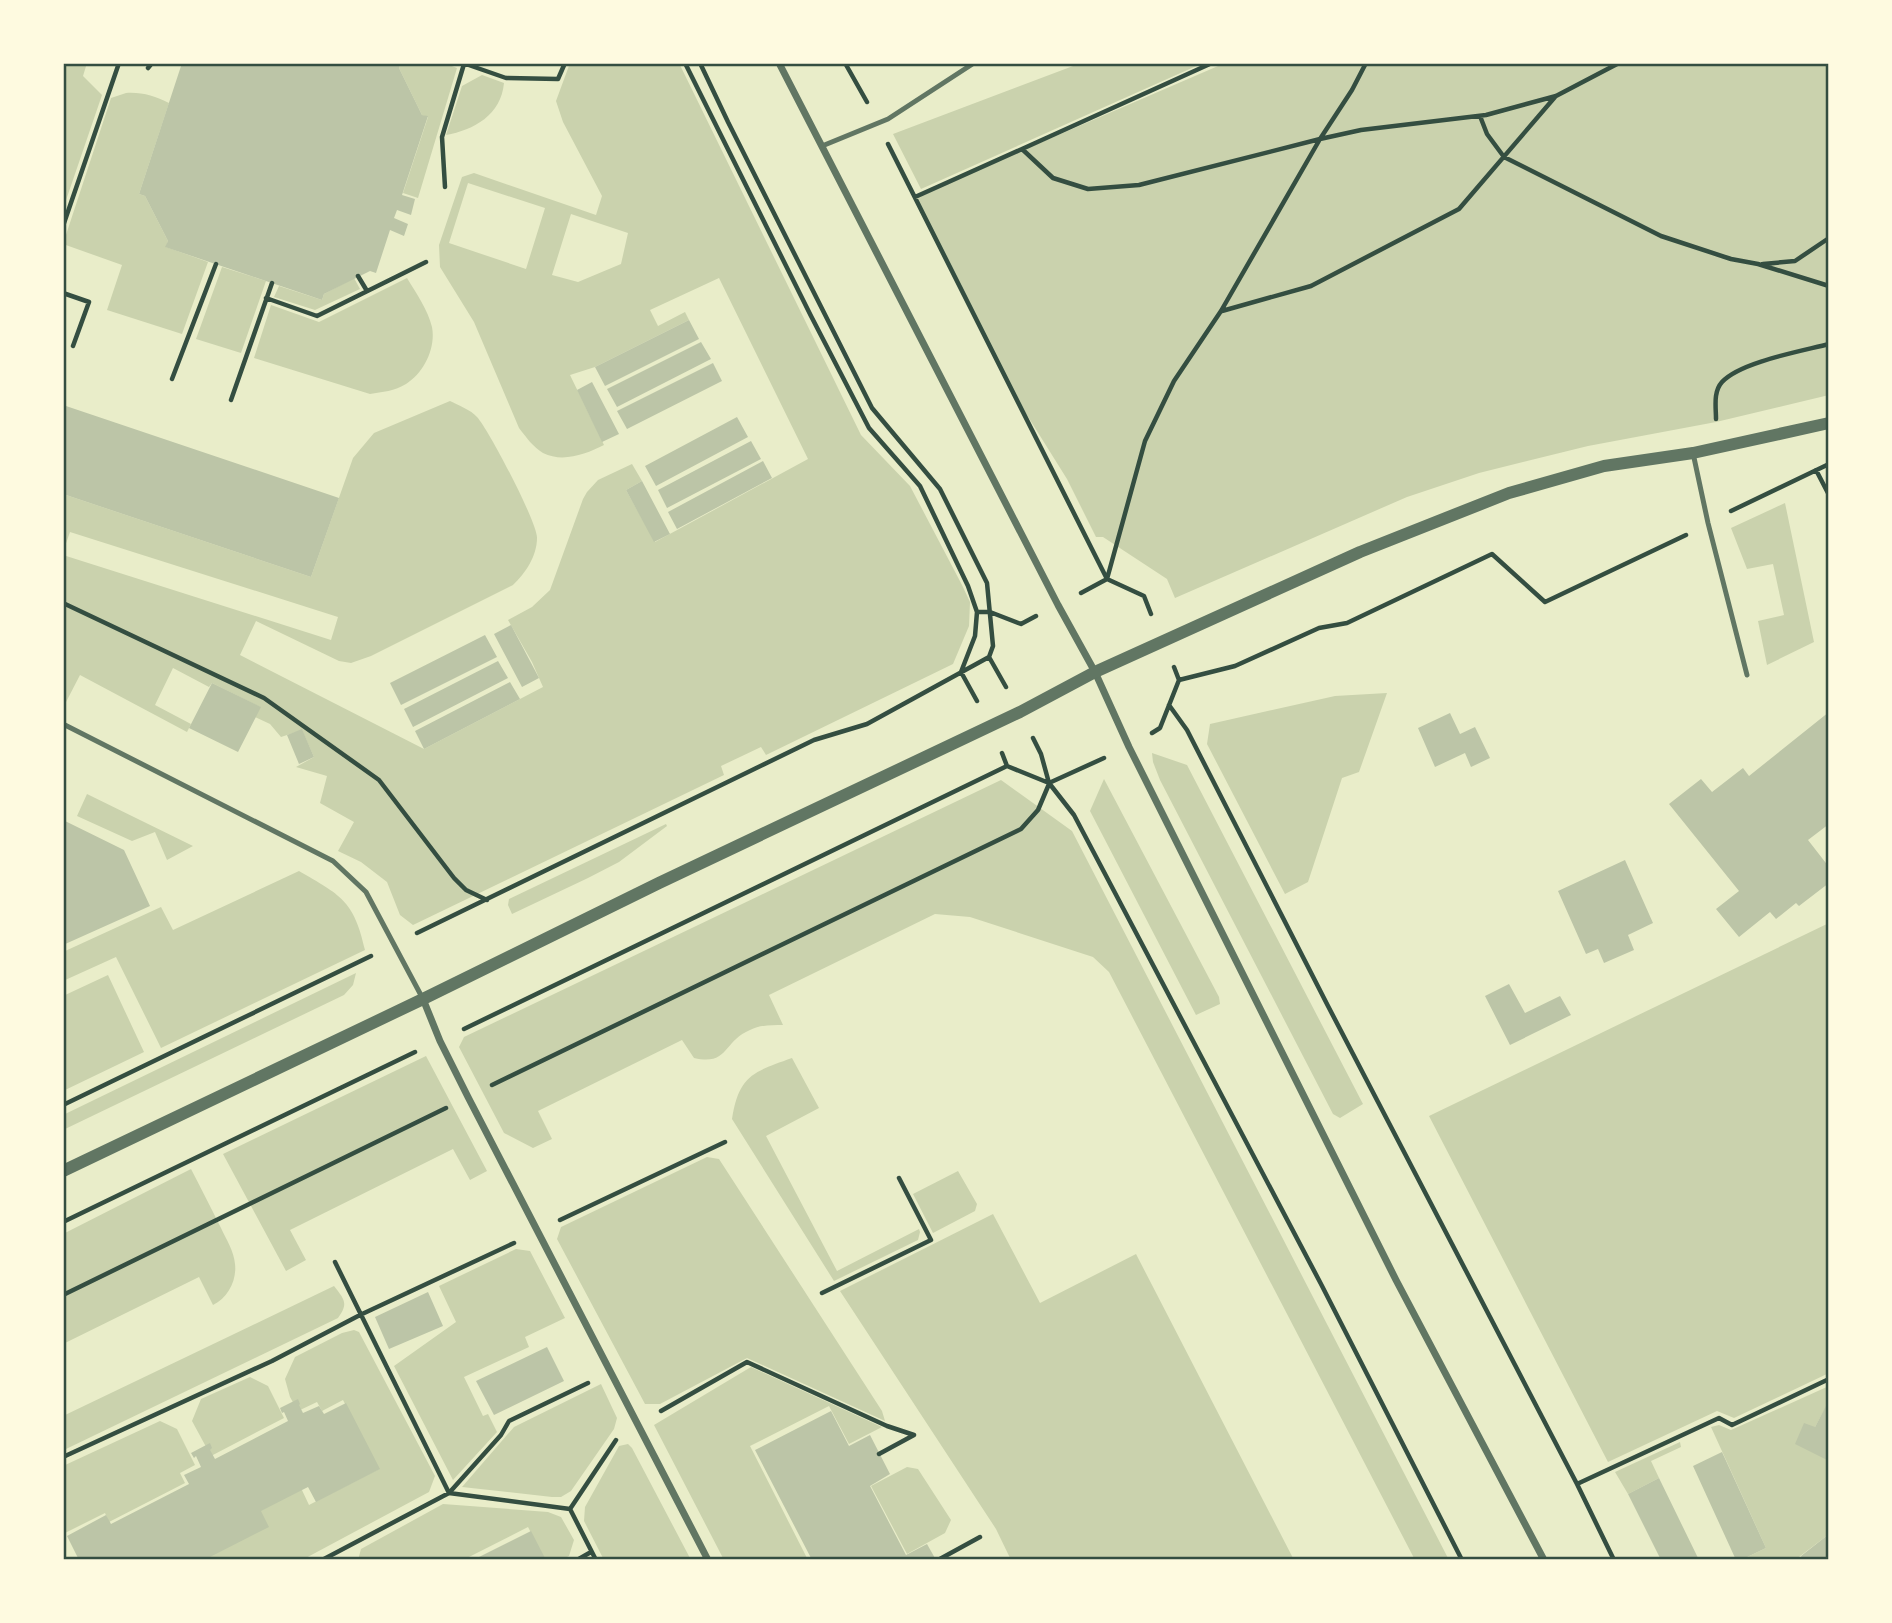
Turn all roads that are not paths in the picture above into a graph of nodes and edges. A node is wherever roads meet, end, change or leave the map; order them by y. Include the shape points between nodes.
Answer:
1 (779, 63) edge
2 (974, 63) edge
3 (822, 146) junction
4 (1829, 423) edge
5 (1693, 453) junction
6 (1095, 672) junction
7 (1747, 675) dead end
8 (63, 724) edge
9 (423, 999) junction
10 (63, 1171) edge
11 (708, 1560) edge
12 (1544, 1560) edge

1 - 3 street
2 - 3 lane via 888,119
3 - 6 street
4 - 5 street
5 - 6 street via 1604,466 1509,493 1360,552
5 - 7 lane
6 - 9 street
6 - 12 street via 1390,1267
8 - 9 lane via 333,861 366,892
9 - 10 street
9 - 11 street via 468,1097

